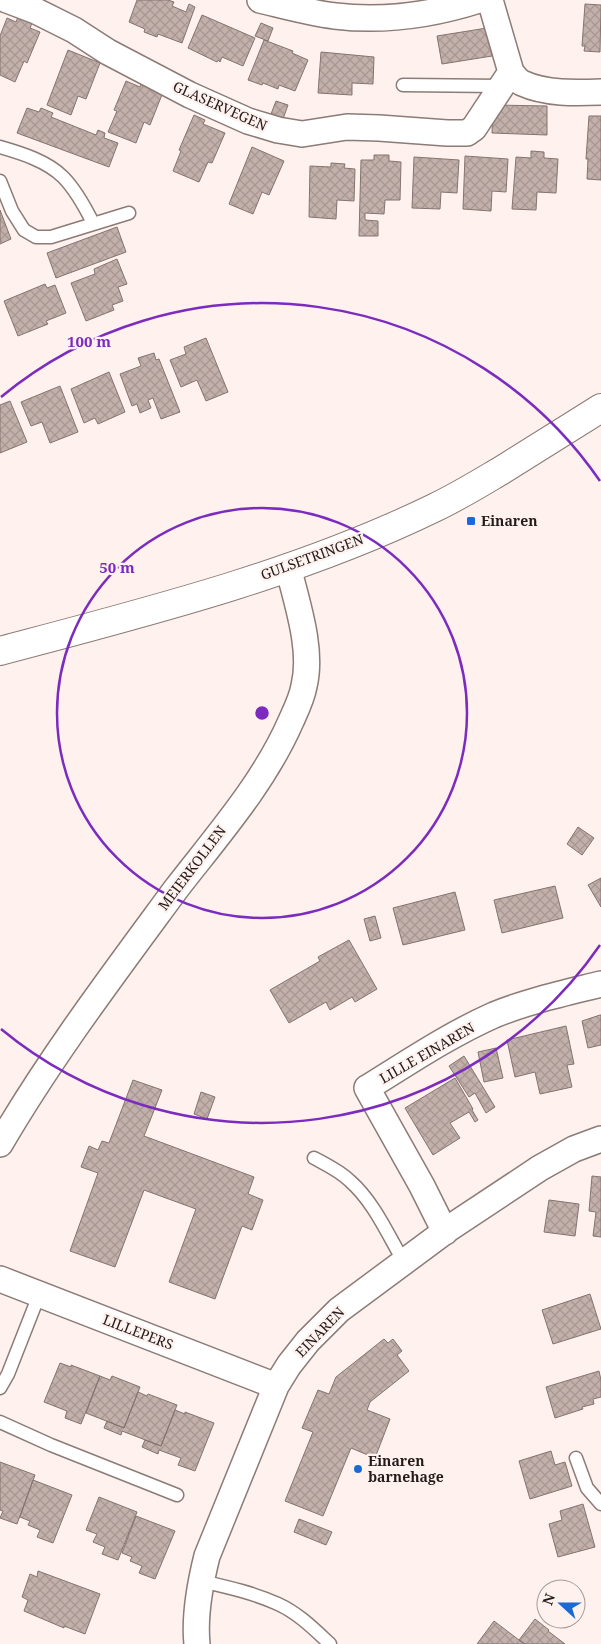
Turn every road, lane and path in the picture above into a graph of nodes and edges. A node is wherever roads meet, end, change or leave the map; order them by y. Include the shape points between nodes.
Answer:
1 (7, 0) edge
2 (260, 0) edge
3 (478, 0) edge
4 (490, 0) edge
5 (506, 79) junction
6 (403, 85) dead end
7 (601, 92) edge
8 (0, 147) edge
9 (0, 181) edge
10 (129, 213) dead end
11 (93, 223) junction
12 (601, 408) edge
13 (288, 567) junction
14 (0, 651) edge
15 (601, 984) edge
16 (601, 1139) edge
17 (0, 1144) edge
18 (314, 1158) dead end
19 (445, 1232) junction
20 (404, 1262) junction
21 (0, 1279) edge
22 (39, 1295) junction
23 (276, 1386) junction
24 (0, 1388) edge
25 (0, 1422) edge
26 (576, 1458) dead end
27 (177, 1495) dead end
28 (601, 1504) edge
29 (201, 1581) junction
30 (197, 1644) edge
31 (330, 1644) edge

1 - 5 street, GLASERVEGEN via 36,10 108,52 248,122 302,134 347,127 467,133 474,128
2 - 3 street via 334,16 378,19 452,9
4 - 5 street
5 - 6 lane
5 - 7 street via 549,90
8 - 11 lane via 22,153 62,176
9 - 11 lane via 24,230 36,237 51,237
10 - 11 lane
12 - 13 street, GULSETRINGEN via 438,507
13 - 14 street, GULSETRINGEN via 197,597
13 - 17 street, MEIERKOLLEN via 306,659 305,685 284,737 265,772 122,962
15 - 19 street, LILLE EINAREN via 495,1015 452,1035 367,1088
16 - 19 street, EINAREN via 574,1149 540,1168
18 - 20 lane via 339,1172 362,1193
19 - 20 street, EINAREN
20 - 23 street, EINAREN via 339,1310 308,1341
21 - 22 street, LILLEPERS
22 - 23 street, LILLEPERS
22 - 24 lane
23 - 29 street, EINAREN via 207,1556
25 - 27 lane
26 - 28 lane via 587,1488
29 - 30 street, EINAREN
29 - 31 lane via 279,1604 304,1620

